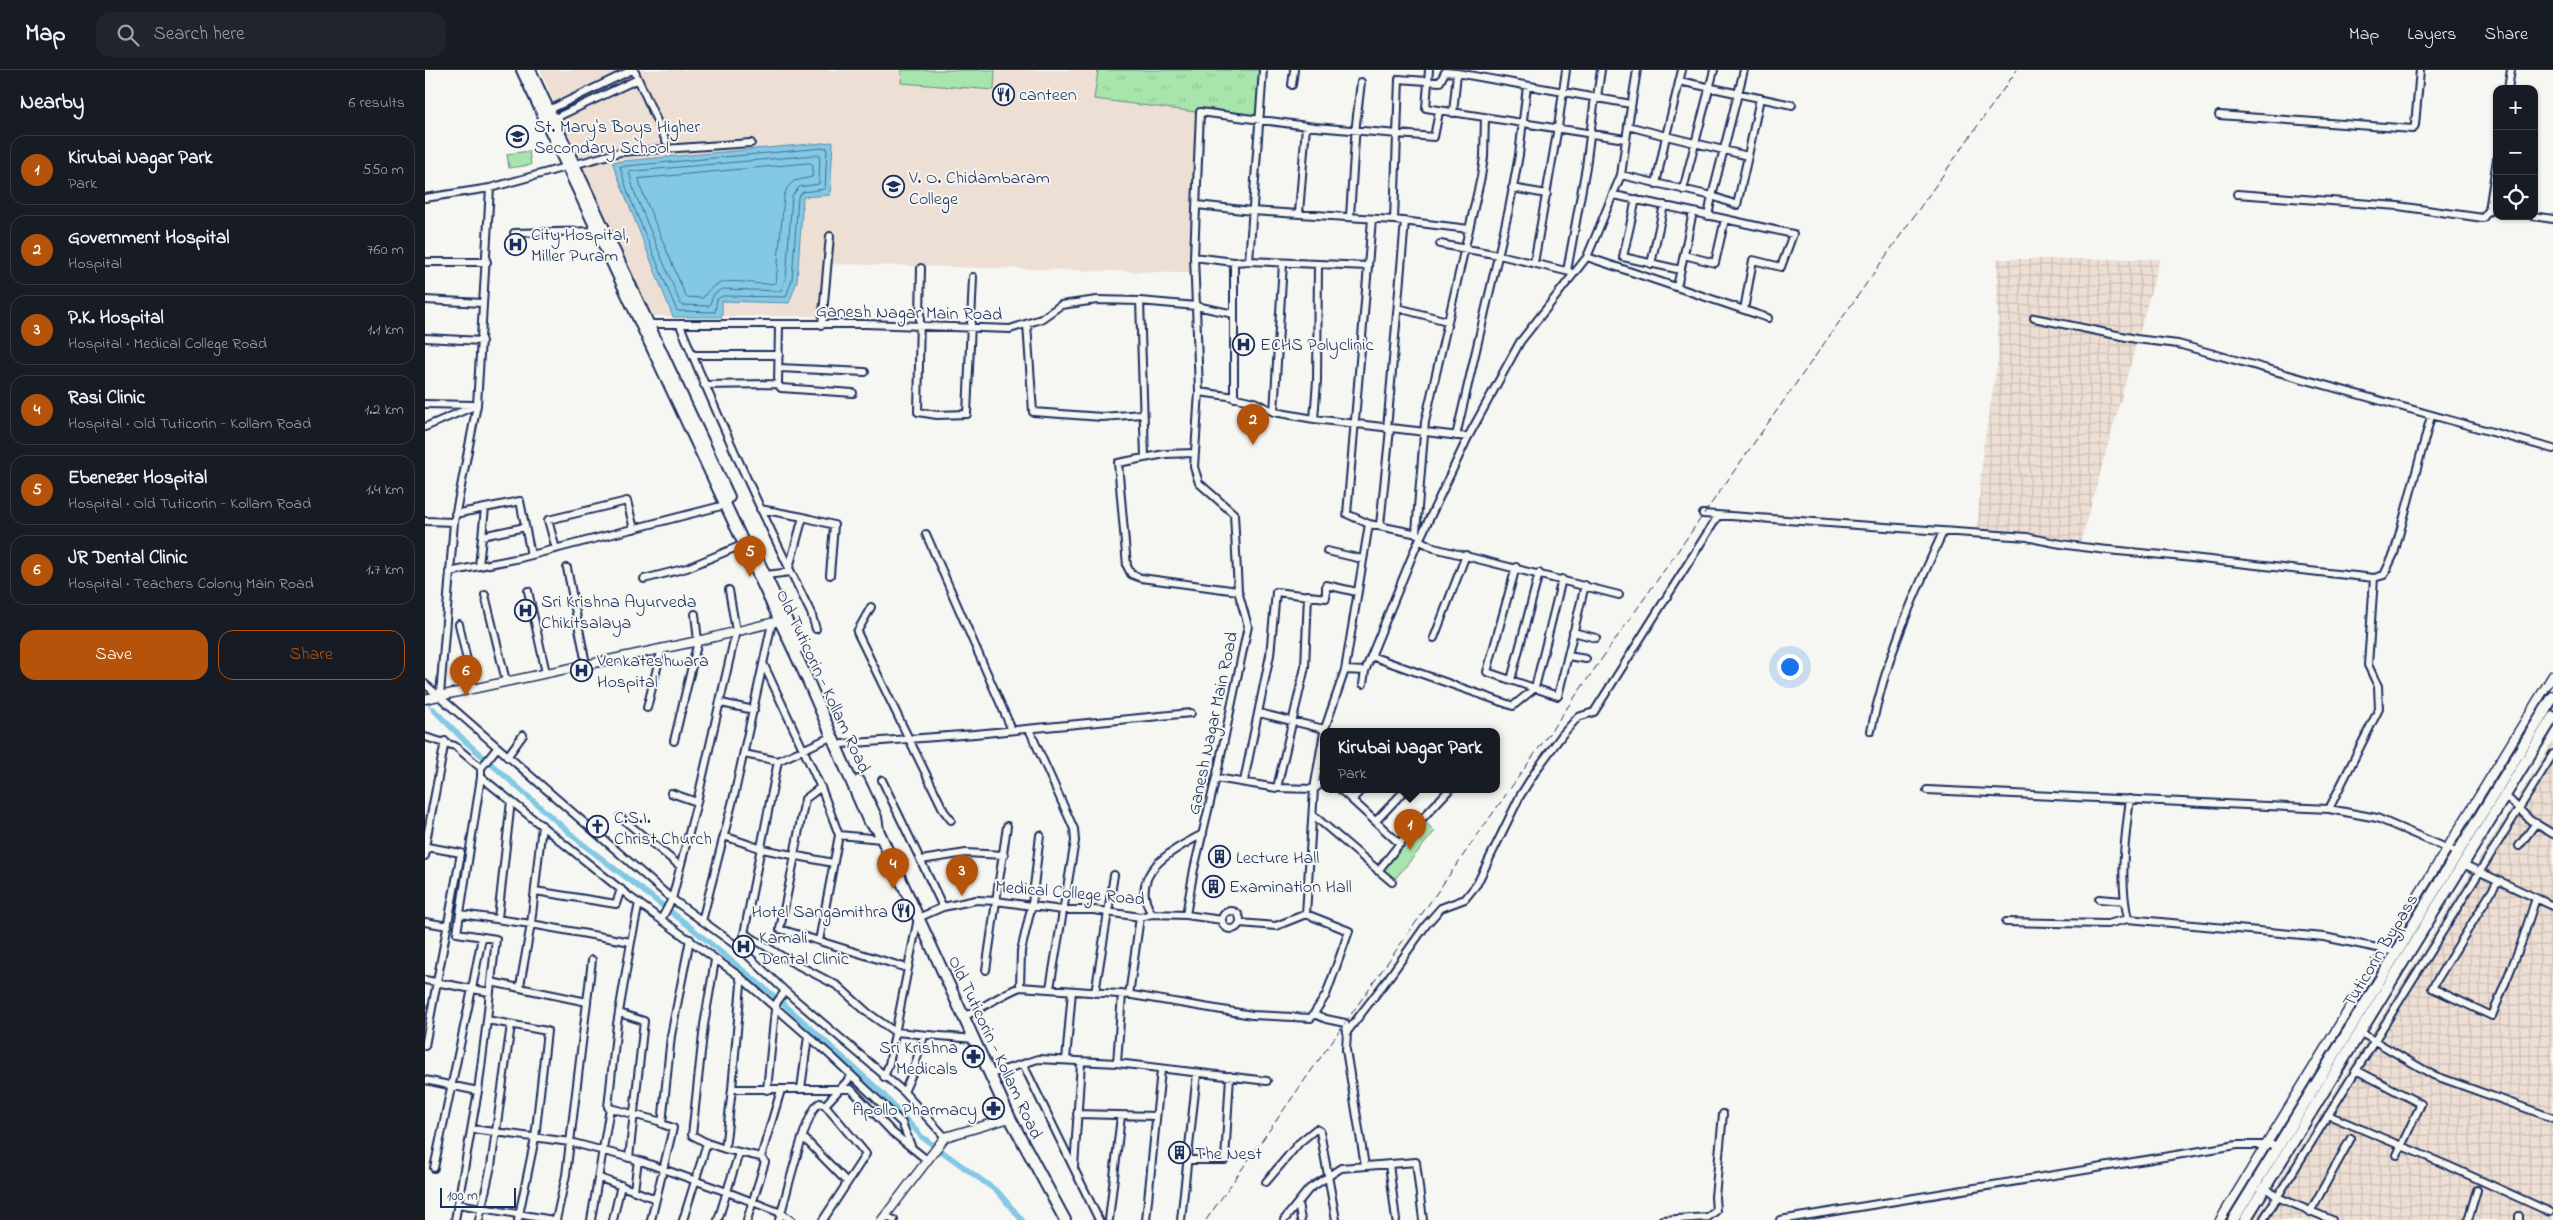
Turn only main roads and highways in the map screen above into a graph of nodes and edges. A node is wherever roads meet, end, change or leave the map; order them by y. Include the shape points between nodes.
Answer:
1 (522, 70) edge
2 (530, 70) edge
3 (571, 166) junction
4 (645, 324) junction
5 (747, 543) junction
6 (2553, 697) edge
7 (2553, 716) edge
8 (879, 835) junction
9 (1065, 1220) edge
10 (2233, 1220) edge
11 (2245, 1220) edge

1 - 3 main road, Old Tuticorin - Kollam Road
2 - 3 main road
3 - 4 main road
3 - 4 main road, Old Tuticorin - Kollam Road via 597,231
4 - 5 main road
4 - 5 main road, Old Tuticorin - Kollam Road via 725,505
5 - 8 main road, Old Tuticorin - Kollam Road via 775,622
5 - 8 main road via 766,575 876,817
6 - 10 main road, Tuticorin Bypass
7 - 11 main road, Tuticorin Bypass
8 - 9 main road, Old Tuticorin - Kollam Road via 1010,1118

